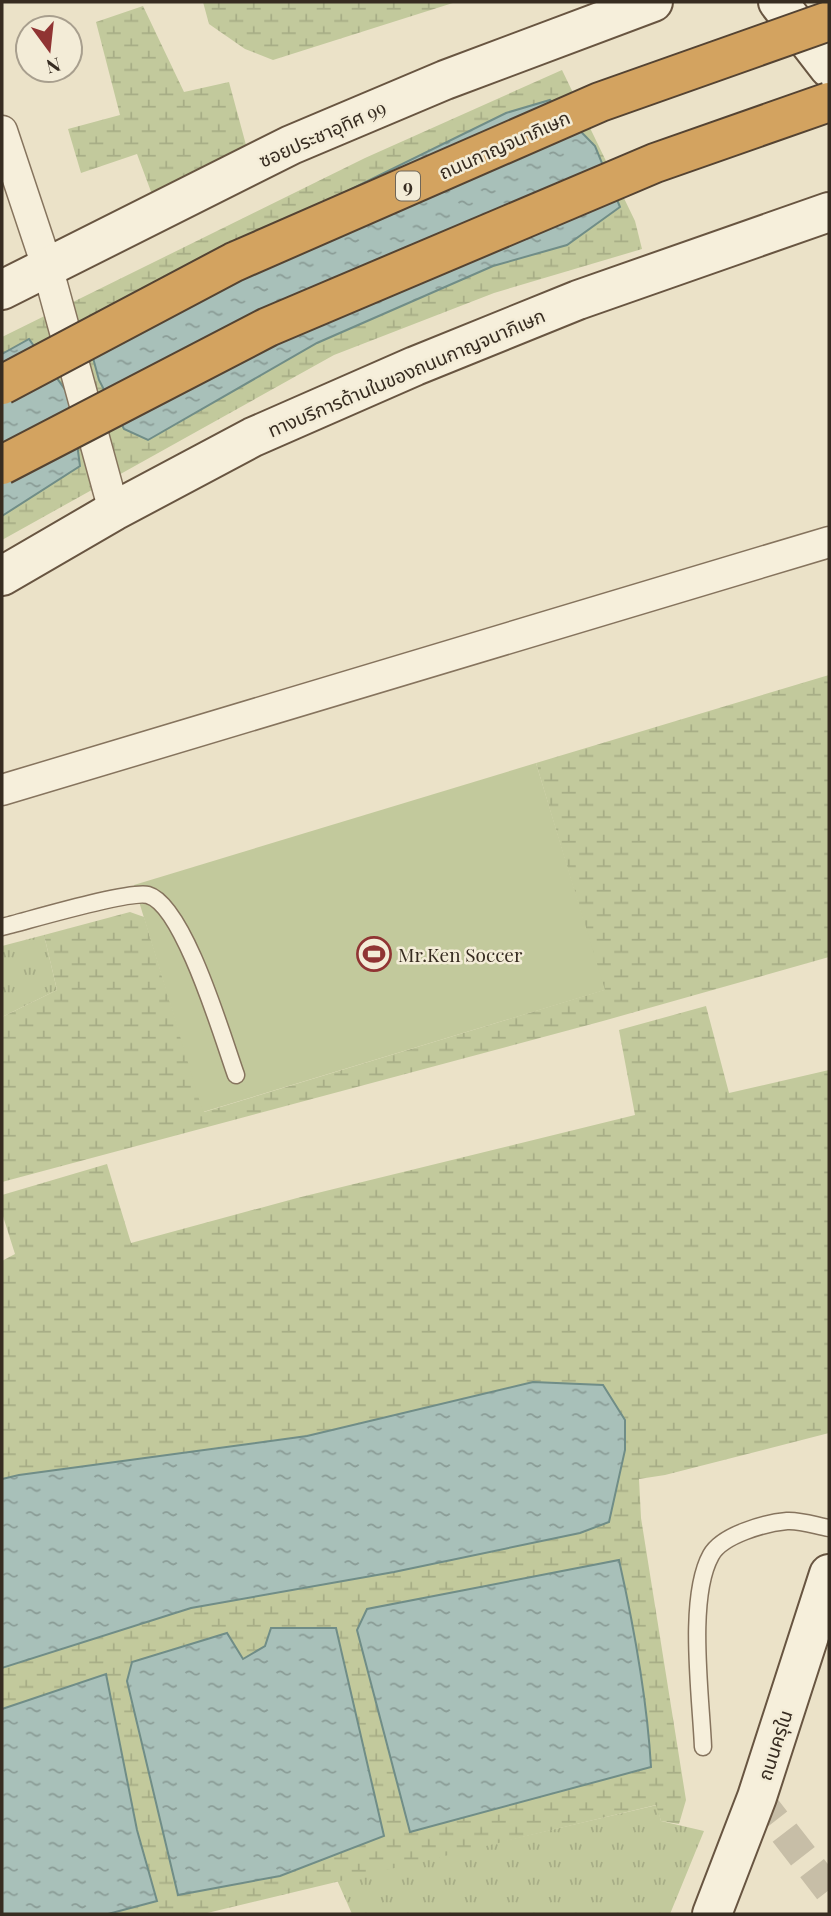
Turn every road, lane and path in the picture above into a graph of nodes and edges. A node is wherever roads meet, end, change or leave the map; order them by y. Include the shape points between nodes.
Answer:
1 (653, 2) edge
2 (778, 2) edge
3 (829, 21) edge
4 (829, 68) edge
5 (829, 102) edge
6 (2, 131) edge
7 (829, 212) edge
8 (47, 266) junction
9 (2, 290) edge
10 (2, 385) edge
11 (2, 465) edge
12 (114, 511) junction
13 (829, 542) edge
14 (2, 576) edge
15 (2, 790) edge
16 (2, 927) edge
17 (236, 1075) dead end
18 (829, 1528) edge
19 (829, 1574) edge
20 (703, 1746) dead end
21 (712, 1914) edge

1 - 8 main road, ซอยประชาอุทิศ 99 via 445,80 291,145
2 - 4 main road
3 - 10 highway, ถนนกาญจนาภิเษก / 9, bridge via 600,102 247,256
5 - 11 highway, bridge via 655,163 268,327
6 - 8 street
7 - 12 main road, ทางบริการด้านในของถนนกาญจนาภิเษก via 578,300 415,366 253,437
8 - 9 main road, ซอยประชาอุทิศ 99
8 - 12 street
12 - 14 main road, ทางบริการด้านในของถนนกาญจนาภิเษก
13 - 15 street
16 - 17 lane via 148,895 168,909 187,941
18 - 20 lane via 789,1520 736,1534 711,1554 699,1591
19 - 21 main road, ถนนครุใน via 757,1797

